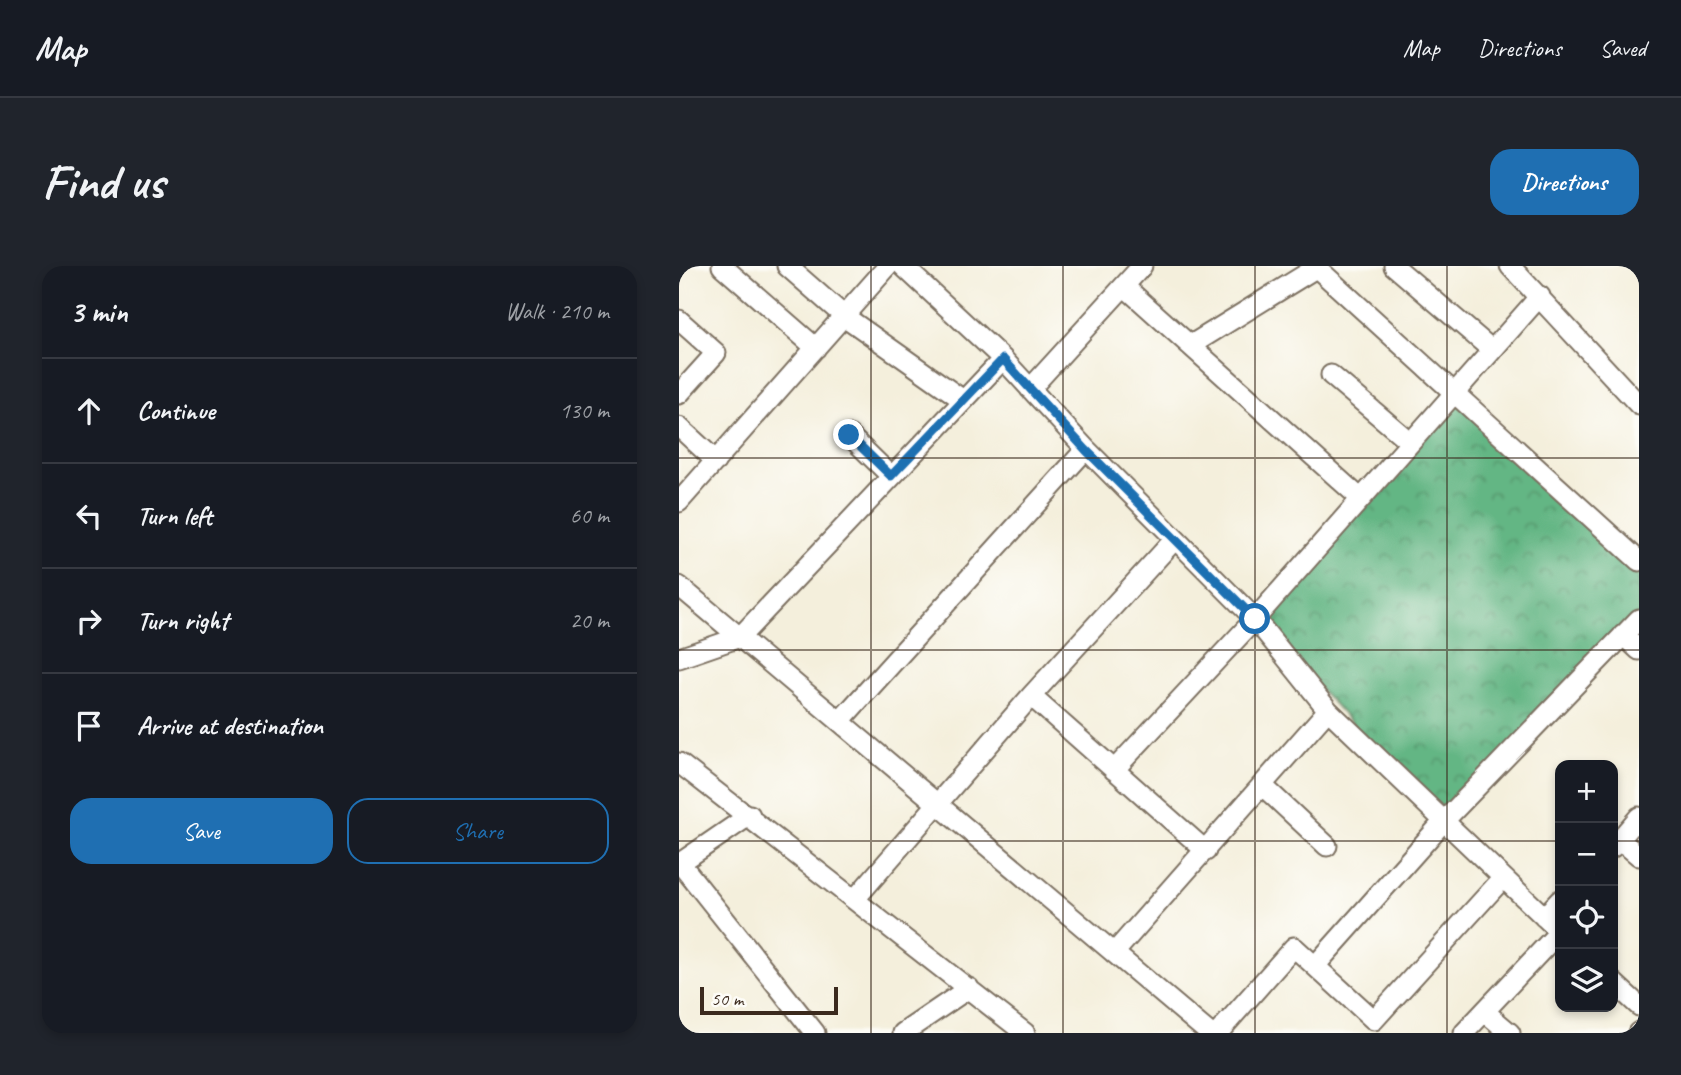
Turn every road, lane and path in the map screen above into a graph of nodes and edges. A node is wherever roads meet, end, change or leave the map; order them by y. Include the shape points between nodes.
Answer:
1 (722, 266) edge
2 (787, 266) edge
3 (888, 266) edge
4 (903, 266) edge
5 (1142, 266) edge
6 (1394, 266) edge
7 (1510, 266) edge
8 (1318, 267) edge
9 (1124, 286) junction
10 (1540, 296) junction
11 (843, 316) junction
12 (679, 320) edge
13 (1191, 345) junction
14 (816, 348) junction
15 (1492, 350) junction
16 (1003, 359) junction
17 (1331, 375) dead end
18 (1030, 389) junction
19 (1455, 393) junction
20 (679, 394) edge
21 (963, 400) junction
22 (1639, 405) edge
23 (679, 428) edge
24 (849, 435) dead end
25 (1410, 442) junction
26 (1086, 450) junction
27 (716, 461) junction
28 (891, 476) junction
29 (1361, 499) junction
30 (679, 502) edge
31 (1175, 539) junction
32 (1639, 561) edge
33 (679, 586) edge
34 (1255, 619) junction
35 (1639, 619) edge
36 (1623, 635) junction
37 (740, 637) junction
38 (1639, 650) edge
39 (679, 658) edge
40 (1031, 696) junction
41 (1328, 710) junction
42 (840, 721) junction
43 (679, 763) edge
44 (1114, 771) junction
45 (1264, 787) junction
46 (938, 804) junction
47 (750, 815) junction
48 (1639, 817) edge
49 (1443, 822) junction
50 (1618, 842) edge
51 (1618, 845) edge
52 (1328, 846) dead end
53 (1206, 851) junction
54 (1639, 856) edge
55 (680, 863) edge
56 (1503, 878) junction
57 (855, 899) junction
58 (1555, 905) edge
59 (1544, 917) junction
60 (1555, 927) edge
61 (1555, 937) edge
62 (1114, 953) junction
63 (1315, 966) junction
64 (1618, 987) edge
65 (969, 988) junction
66 (1639, 1006) edge
67 (1485, 1012) junction
68 (1013, 1030) edge
69 (815, 1033) edge
70 (903, 1033) edge
71 (1209, 1033) edge
72 (1217, 1033) edge
73 (1464, 1033) edge
74 (1510, 1033) edge

1 - 14 street
2 - 11 street
3 - 11 street
4 - 16 street
5 - 9 street
6 - 15 street
7 - 10 street
8 - 13 street
8 - 19 street
9 - 13 street
9 - 18 street
10 - 15 street
10 - 22 street
11 - 14 street
11 - 21 street
12 - 20 street via 716,353
13 - 29 street
14 - 27 street
15 - 19 street
16 - 18 street
16 - 21 street
17 - 25 street
18 - 26 street
19 - 25 street
19 - 32 street
21 - 28 street
23 - 27 street
24 - 28 street
25 - 29 street
26 - 31 street
26 - 42 street
27 - 30 street
28 - 37 street
29 - 34 street
31 - 34 street
31 - 40 street
33 - 37 street
34 - 41 street
34 - 44 street
35 - 36 street
36 - 38 street
36 - 49 street
37 - 39 street
37 - 42 street
40 - 44 street
40 - 46 street
41 - 45 street
41 - 49 street
42 - 46 street
43 - 47 street
44 - 53 street
45 - 52 street
45 - 53 street
46 - 57 street
46 - 62 street
47 - 55 street
47 - 57 street
48 - 50 street
49 - 56 street
49 - 63 street
51 - 54 street
53 - 62 street
55 - 69 street
56 - 59 street
56 - 63 street via 1374,1020
57 - 65 street
58 - 59 street
59 - 60 street
61 - 67 street
62 - 71 street
63 - 72 street via 1294,947
64 - 66 street
65 - 68 street
65 - 70 street
67 - 73 street
67 - 74 street

